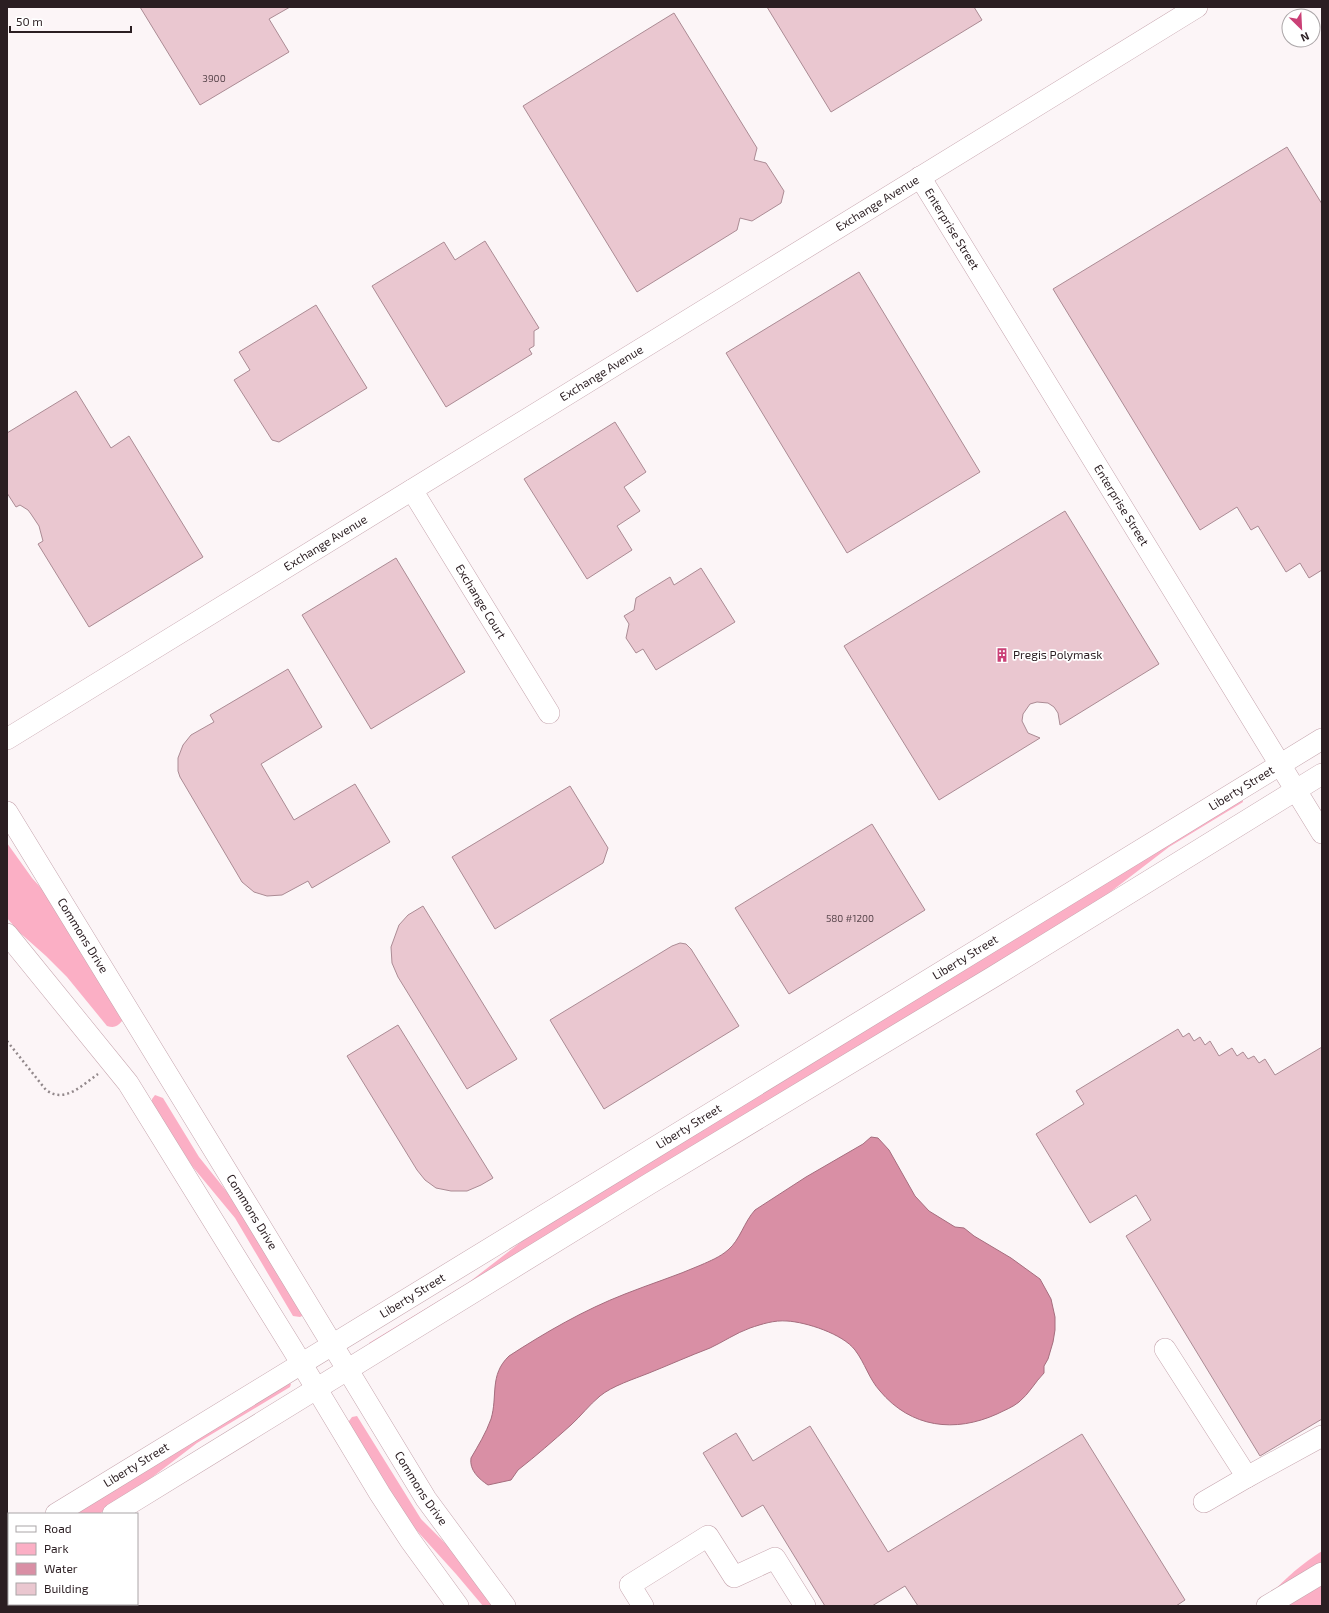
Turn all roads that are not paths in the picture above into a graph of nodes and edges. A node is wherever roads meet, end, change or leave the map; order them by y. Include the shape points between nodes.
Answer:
1 (1196, 7) edge
2 (920, 177) junction
3 (412, 490) junction
4 (549, 713) dead end
5 (7, 739) edge
6 (1322, 739) edge
7 (1280, 765) junction
8 (1322, 774) edge
9 (1295, 790) junction
10 (7, 812) edge
11 (1322, 835) edge
12 (1322, 849) edge
13 (7, 934) edge
14 (333, 1345) junction
15 (1165, 1349) dead end
16 (302, 1364) junction
17 (348, 1369) junction
18 (316, 1389) junction
19 (1322, 1436) edge
20 (1247, 1477) junction
21 (1204, 1502) dead end
22 (58, 1513) edge
23 (115, 1513) edge
24 (1322, 1573) edge
25 (458, 1606) edge
26 (505, 1606) edge
27 (643, 1606) edge
28 (805, 1606) edge
29 (1267, 1606) edge

1 - 2 street, Exchange Avenue
2 - 3 street, Exchange Avenue
2 - 7 street, Enterprise Street
3 - 4 street, Exchange Court
3 - 5 street, Exchange Avenue
6 - 7 street, Liberty Street
7 - 9 street, Enterprise Street
7 - 14 street, Liberty Street
8 - 9 street
9 - 11 street, Enterprise Street
9 - 17 street via 993,977
10 - 14 street, Commons Drive
11 - 12 street, Enterprise Street via 1319,844
13 - 16 street via 128,1083
14 - 16 street, Liberty Street
14 - 17 street, Commons Drive
15 - 20 street
16 - 18 street
16 - 22 street, Liberty Street
17 - 18 street
17 - 26 street, Commons Drive via 426,1499
18 - 23 street
18 - 25 street via 414,1546
19 - 20 street
20 - 21 street
24 - 29 street
27 - 28 street via 630,1585 708,1536 734,1577 775,1558

